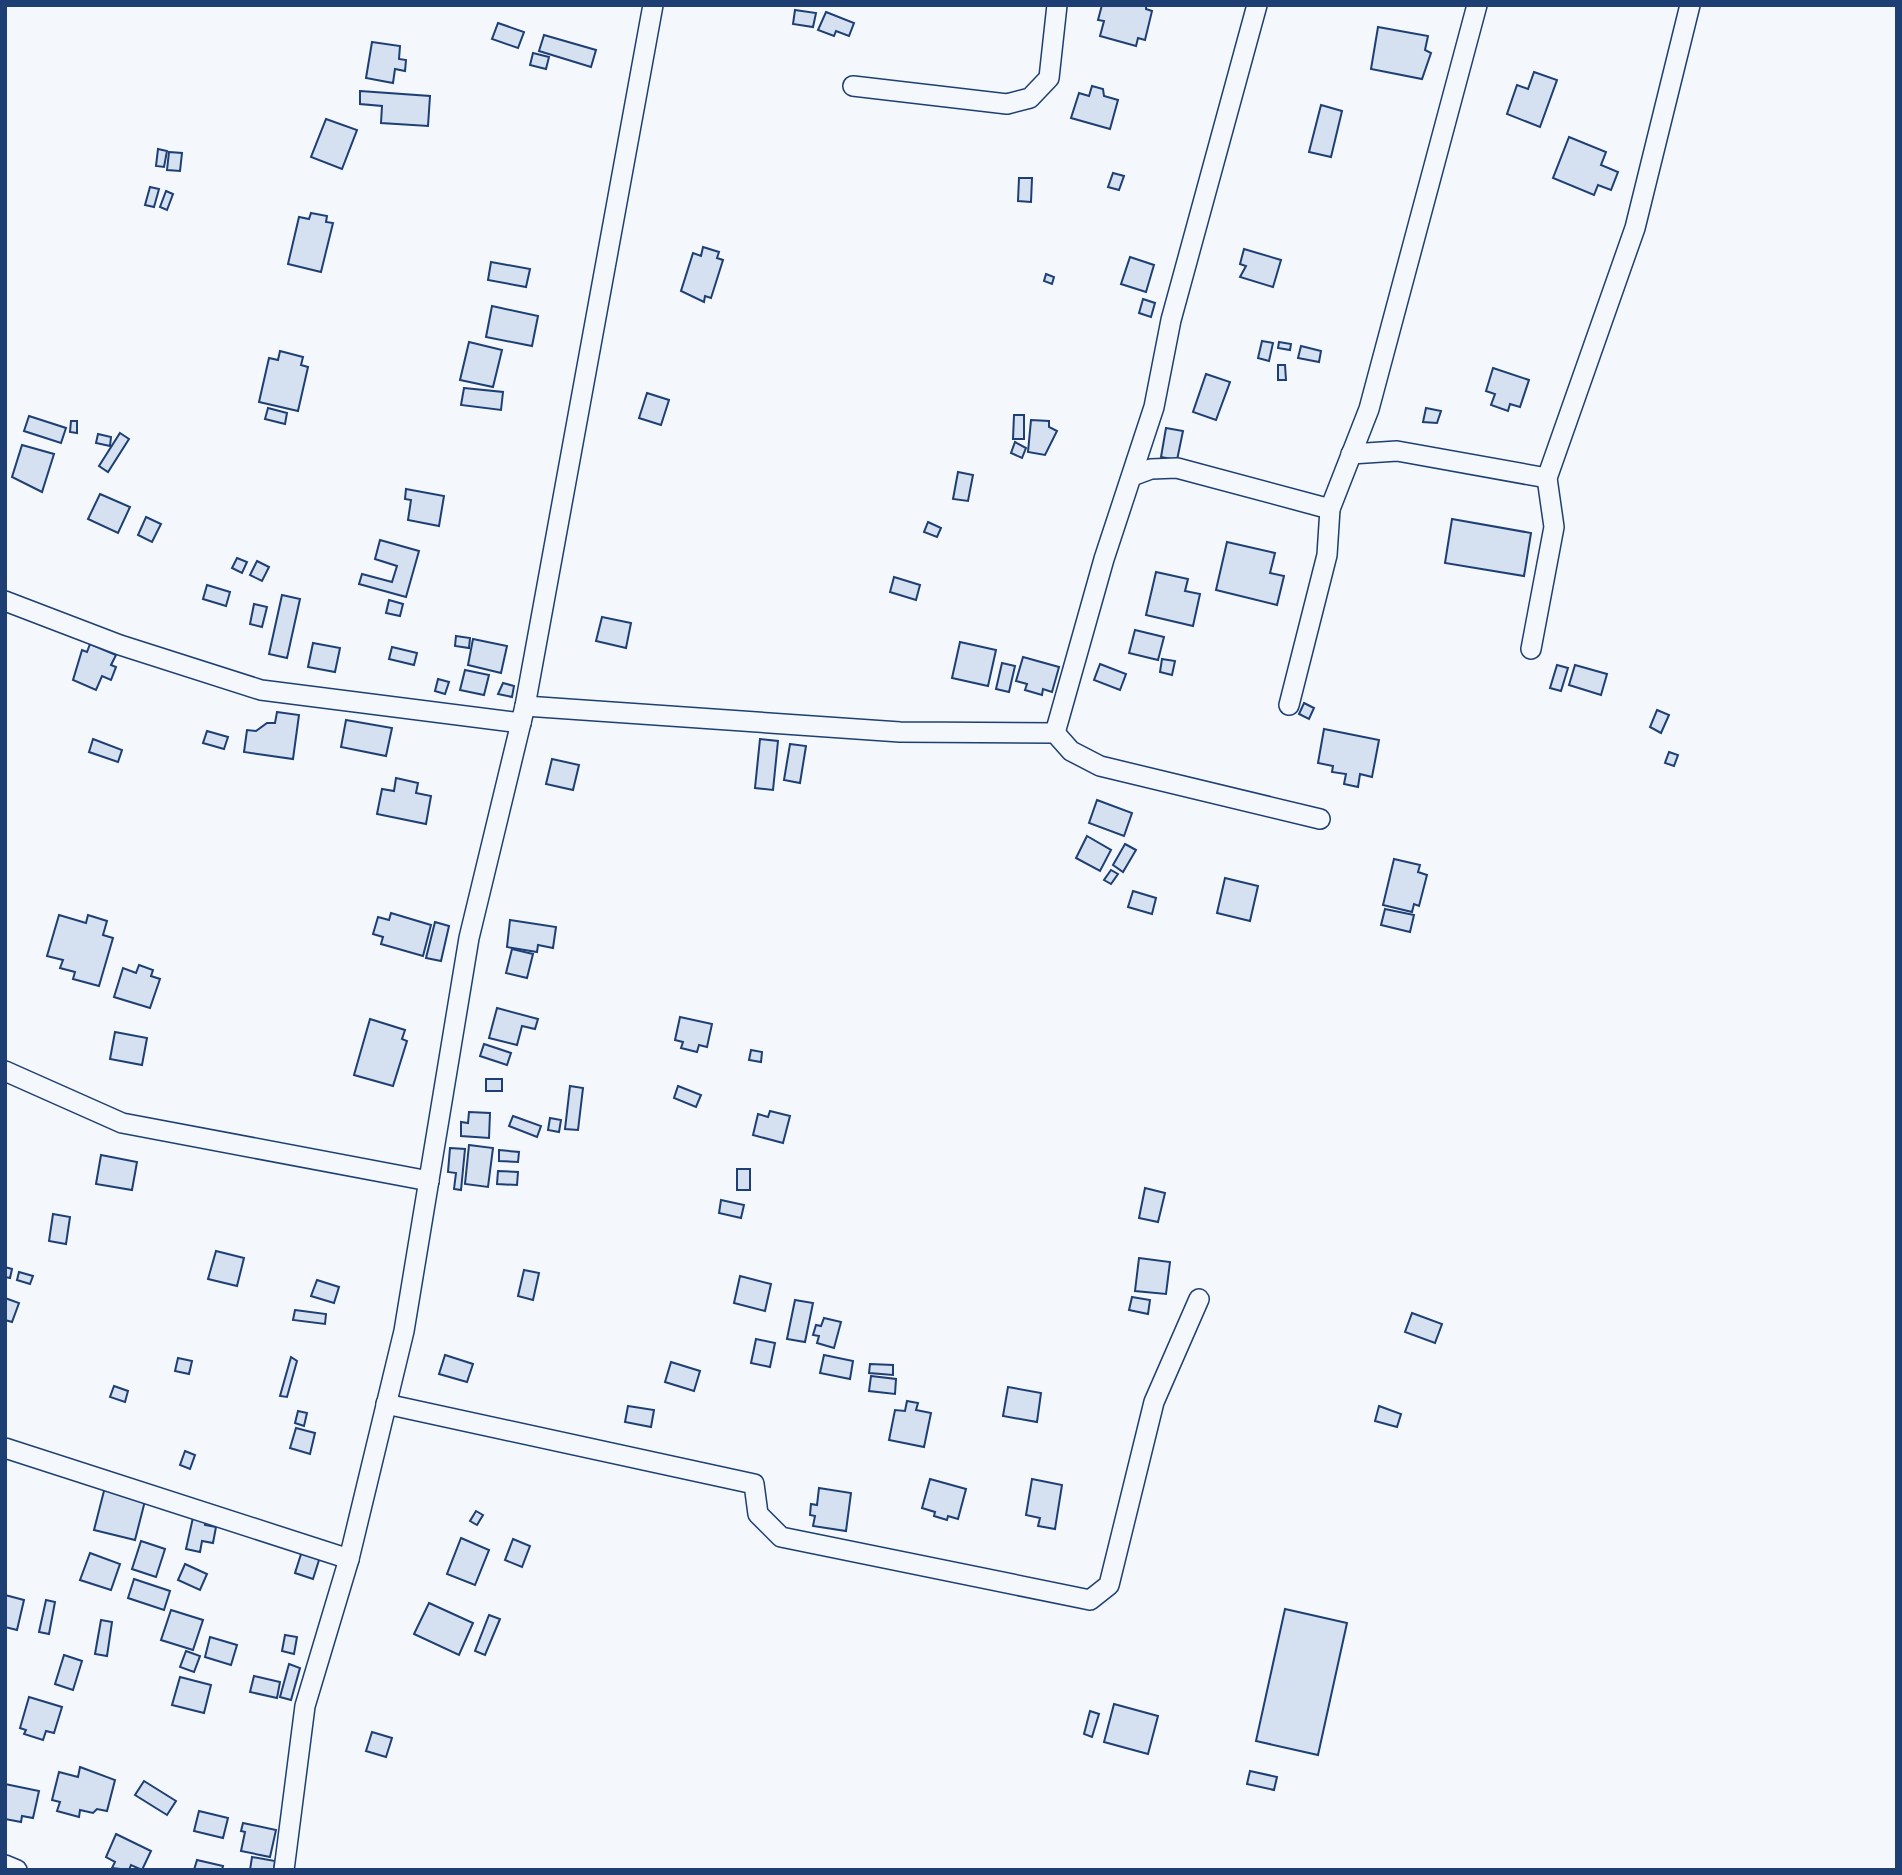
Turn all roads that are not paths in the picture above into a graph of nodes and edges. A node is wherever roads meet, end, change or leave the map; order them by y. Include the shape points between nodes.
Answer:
1 (653, 5) edge
2 (1057, 5) edge
3 (1257, 5) edge
4 (1478, 5) edge
5 (1690, 5) edge
6 (853, 86) dead end
7 (1351, 454) junction
8 (1132, 476) junction
9 (1547, 478) junction
10 (1330, 509) junction
11 (5, 601) edge
12 (1531, 649) dead end
13 (1289, 705) dead end
14 (523, 715) junction
15 (1055, 733) junction
16 (1320, 819) dead end
17 (5, 1072) edge
18 (429, 1181) junction
19 (1199, 1299) dead end
20 (386, 1404) junction
21 (5, 1448) edge
22 (349, 1559) junction
23 (5, 1865) edge
24 (17, 1870) edge
25 (285, 1870) edge

1 - 14 street
2 - 6 street via 1049,78 1031,98 1007,104
3 - 8 street via 1171,320 1154,407
4 - 7 street via 1369,409
5 - 9 street via 1634,228
7 - 9 street via 1397,451
7 - 10 street
8 - 10 street via 1151,469 1177,468
8 - 15 street
9 - 12 street via 1554,527
10 - 13 street via 1327,555
11 - 14 street via 120,645 261,690
14 - 15 street via 900,732
14 - 18 street via 469,938
15 - 16 street via 1071,751 1100,766
17 - 18 street via 122,1123
18 - 20 street via 404,1331
19 - 20 street via 1154,1402 1109,1585 1090,1600 781,1537 758,1514 754,1484
20 - 22 street
21 - 22 street
22 - 25 street via 305,1706
23 - 24 street

